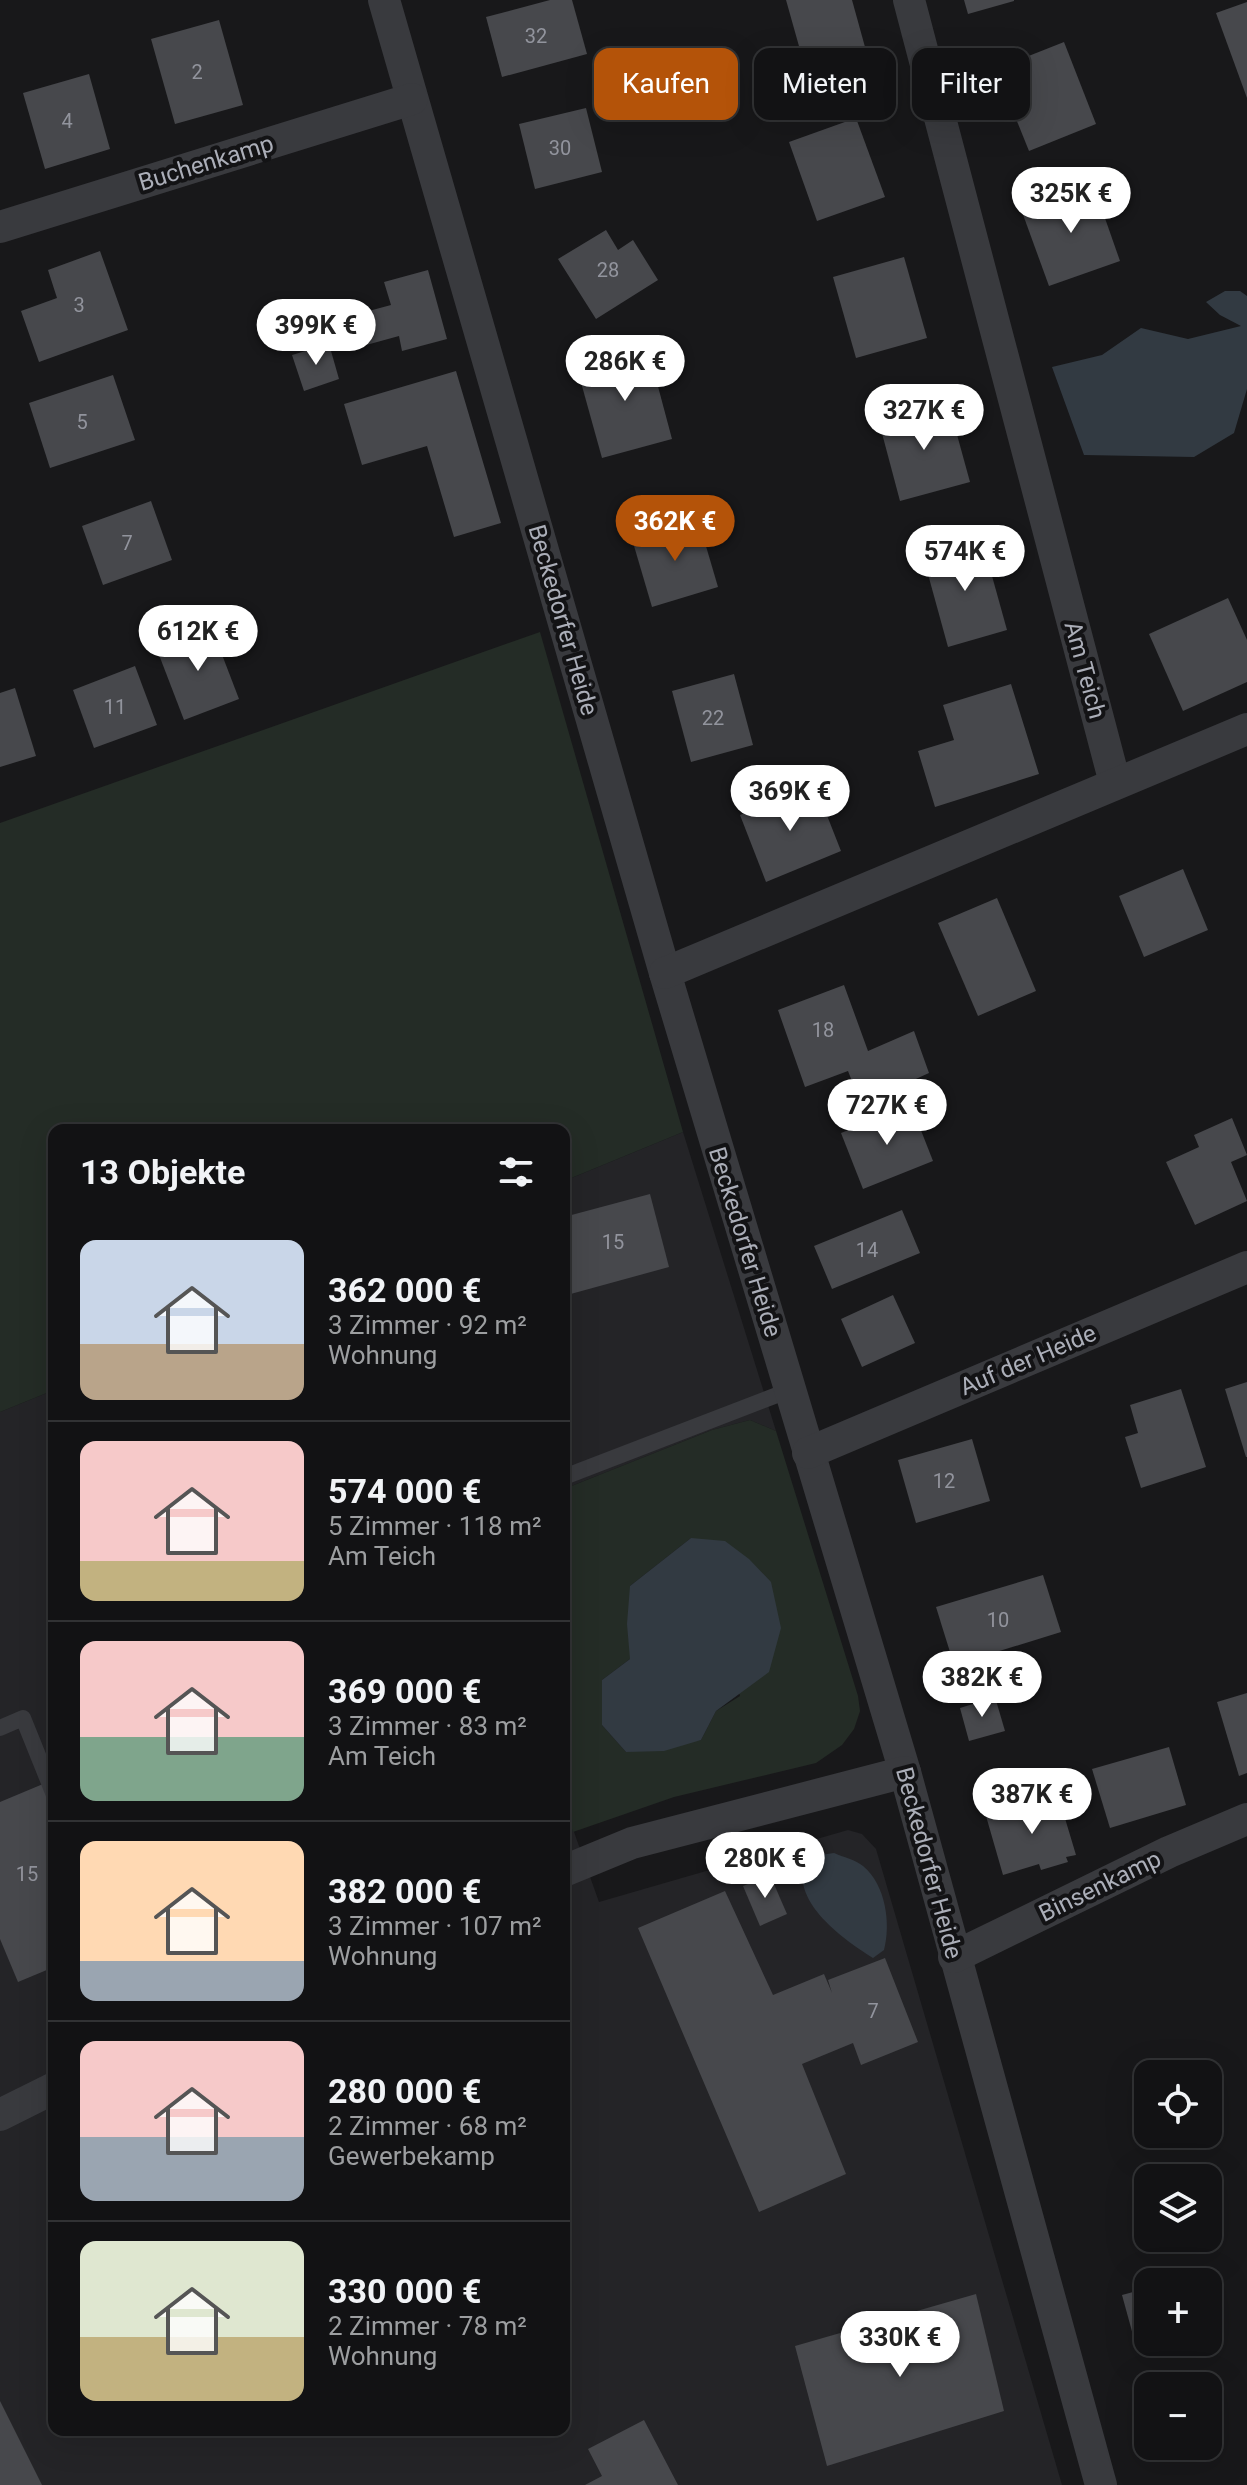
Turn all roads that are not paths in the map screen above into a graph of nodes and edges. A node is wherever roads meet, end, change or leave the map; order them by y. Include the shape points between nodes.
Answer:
1 (384, 0) edge
2 (909, 0) edge
3 (412, 99) junction
4 (0, 227) edge
5 (1247, 729) edge
6 (1115, 783) junction
7 (665, 973) junction
8 (1247, 1267) edge
9 (790, 1390) junction
10 (808, 1453) junction
11 (570, 1475) edge
12 (0, 1728) edge
13 (905, 1772) junction
14 (48, 1780) edge
15 (1247, 1819) edge
16 (570, 1869) edge
17 (954, 1957) junction
18 (48, 2091) edge
19 (0, 2115) edge
20 (1101, 2485) edge

1 - 3 street, Beckedorfer Heide
2 - 6 street, Am Teich
3 - 4 street, Buchenkamp
3 - 7 street, Beckedorfer Heide
5 - 6 street
6 - 7 street
7 - 9 street, Beckedorfer Heide
8 - 10 street, Auf der Heide
9 - 10 street, Beckedorfer Heide
9 - 11 lane
10 - 13 street, Beckedorfer Heide
12 - 14 lane via 23,1718
13 - 16 street via 632,1843
13 - 17 street, Beckedorfer Heide
15 - 17 street, Binsenkamp
17 - 20 street, Beckedorfer Heide
18 - 19 street

